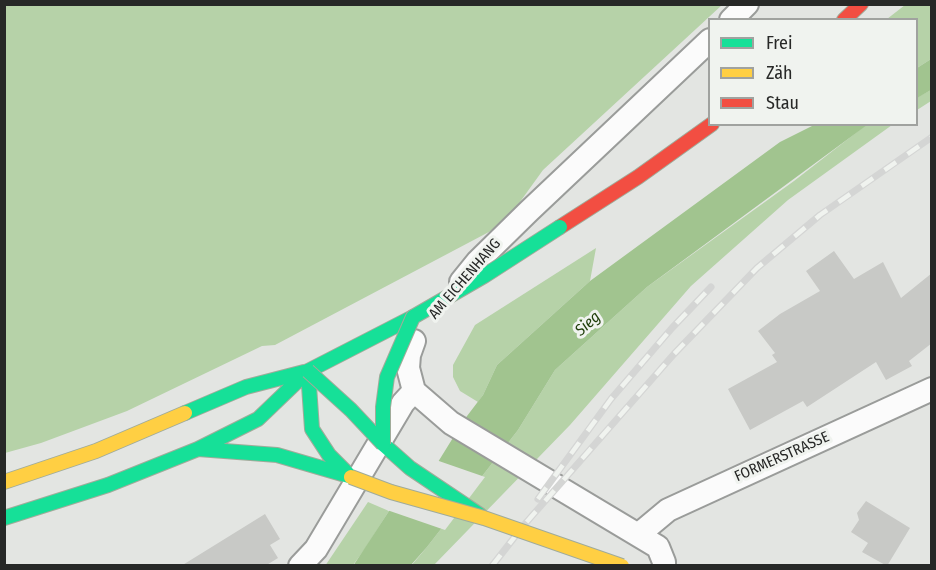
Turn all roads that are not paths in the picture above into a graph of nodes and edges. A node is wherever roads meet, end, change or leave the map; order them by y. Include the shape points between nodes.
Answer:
1 (747, 4) edge
2 (861, 4) edge
3 (733, 18) edge
4 (846, 18) edge
5 (708, 42) edge
6 (709, 126) edge
7 (413, 317) junction
8 (308, 371) junction
9 (932, 389) edge
10 (414, 391) junction
11 (383, 444) junction
12 (198, 448) junction
13 (351, 477) junction
14 (4, 482) edge
15 (4, 518) edge
16 (484, 518) junction
17 (639, 536) junction
18 (300, 566) edge
19 (622, 566) edge
20 (664, 566) edge

1 - 3 street
2 - 4 main road
5 - 10 street, AM EICHENHANG via 478,261 413,343 408,368
6 - 7 main road, bridge via 560,228
7 - 8 main road
7 - 11 main road, bridge via 387,377
8 - 11 main road, bridge
8 - 12 main road via 258,418
8 - 13 main road via 312,429
8 - 14 main road via 246,387 96,451
9 - 17 street, FORMERSTRASSE via 668,510
10 - 17 street via 451,423
10 - 18 street via 403,403 316,549
11 - 16 main road, bridge via 410,468
12 - 13 main road via 277,455
12 - 15 main road via 108,485
13 - 16 main road, bridge
16 - 19 main road, bridge
17 - 20 street via 658,548

